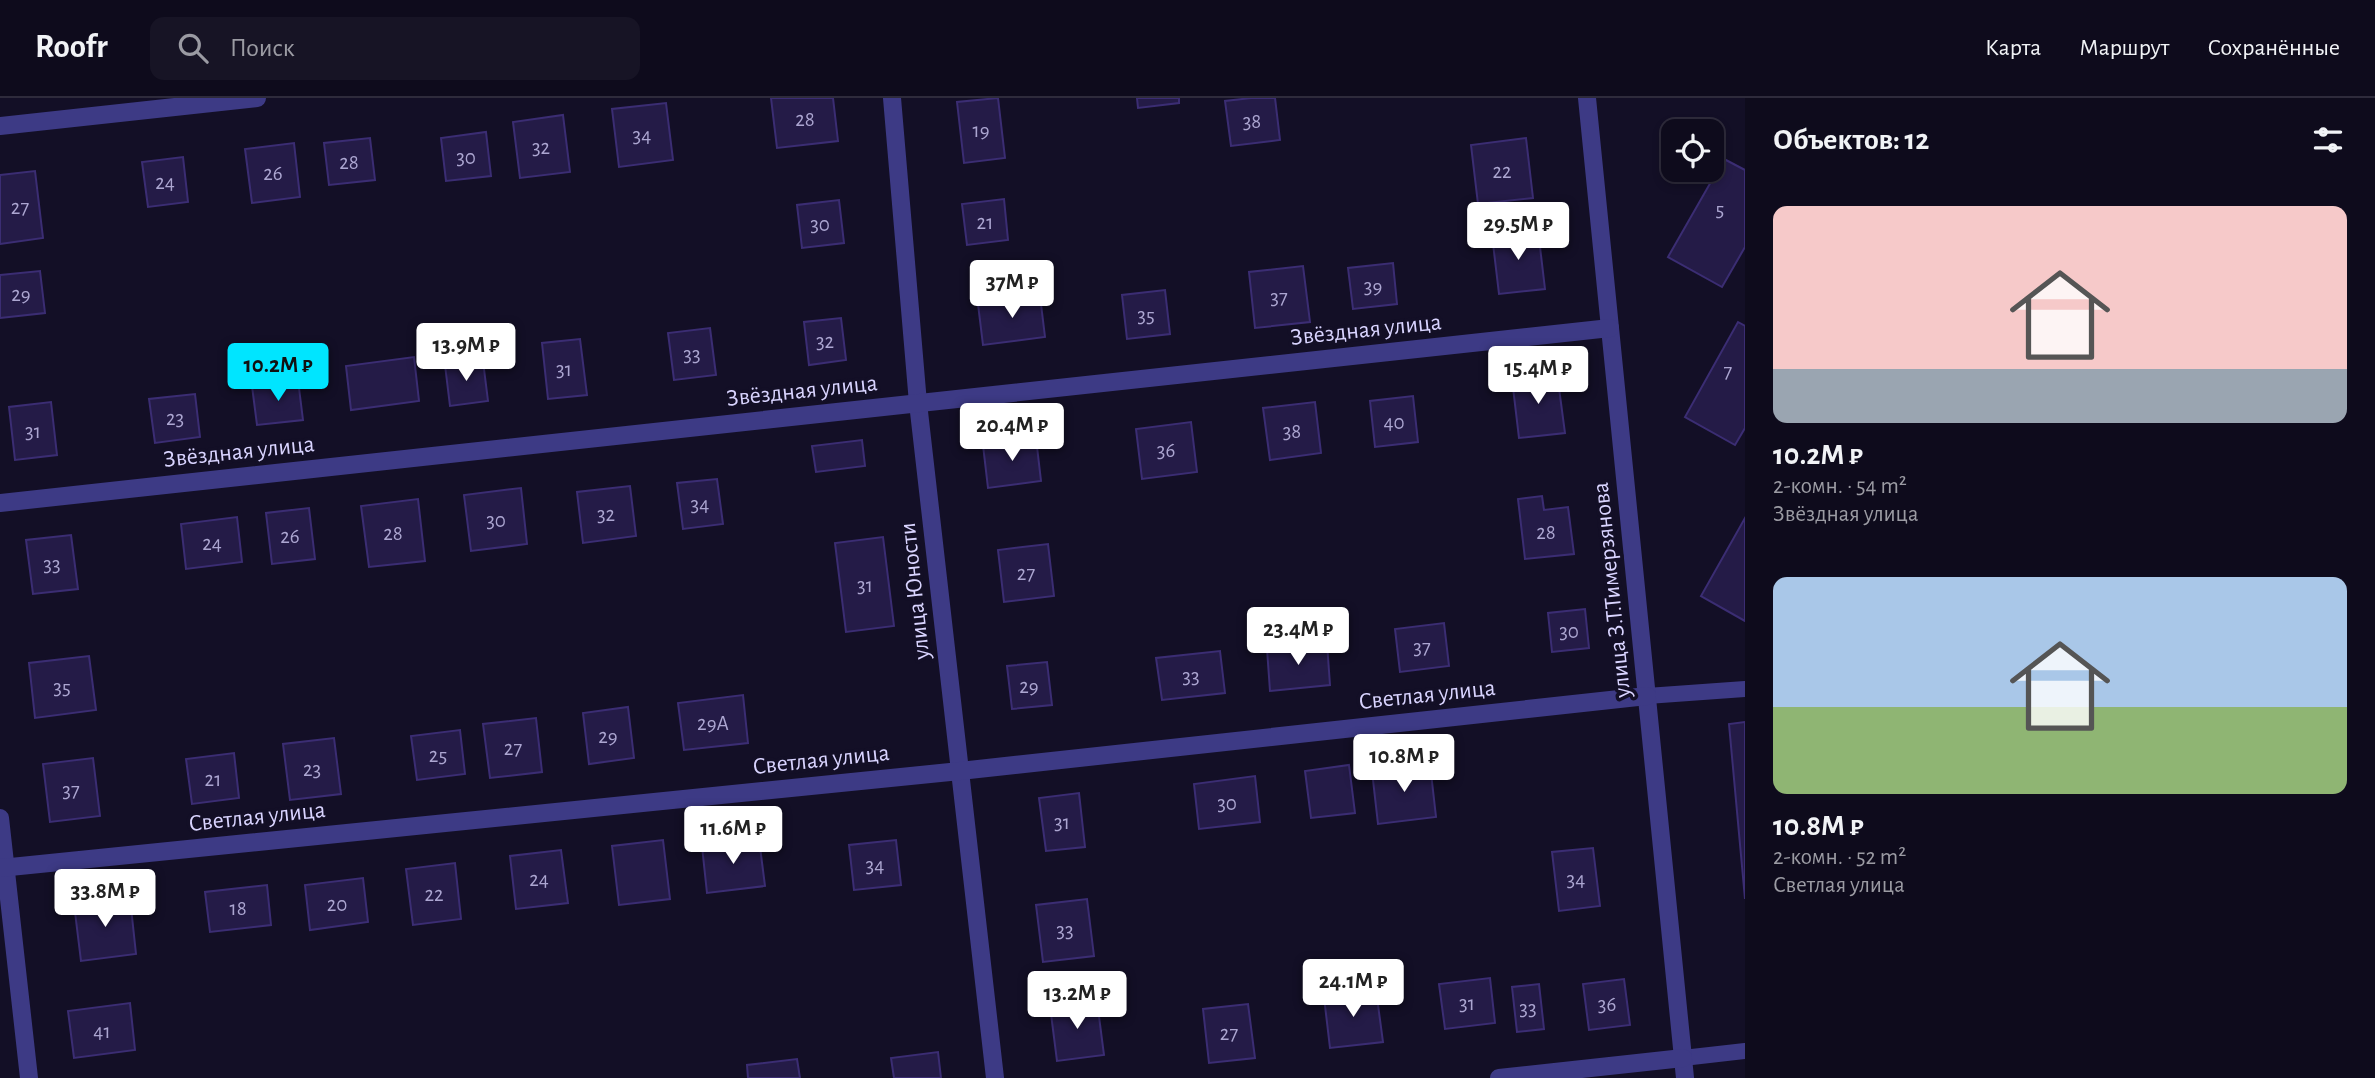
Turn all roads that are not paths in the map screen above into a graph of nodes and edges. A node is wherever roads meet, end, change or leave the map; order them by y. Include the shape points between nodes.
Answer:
1 (257, 98) edge
2 (892, 98) edge
3 (1587, 98) edge
4 (0, 126) edge
5 (1610, 328) junction
6 (918, 403) junction
7 (0, 503) edge
8 (1745, 689) edge
9 (1647, 696) junction
10 (960, 771) junction
11 (0, 818) edge
12 (3, 867) edge
13 (1745, 1051) edge
14 (1683, 1058) junction
15 (29, 1078) edge
16 (995, 1078) edge
17 (1499, 1078) edge
18 (1685, 1078) edge

1 - 4 street
2 - 6 street, улица Юности
3 - 5 street, улица З.Т.Тимерзянова
5 - 6 street, Звёздная улица
5 - 9 street, улица З.Т.Тимерзянова
6 - 7 street, Звёздная улица
6 - 10 street, улица Юности
8 - 9 lane
9 - 10 street, Светлая улица
9 - 14 street, улица З.Т.Тимерзянова
10 - 12 street, Светлая улица
10 - 16 street, улица Юности
11 - 12 street
12 - 15 street
13 - 14 lane
14 - 17 street
14 - 18 street, улица З.Т.Тимерзянова

